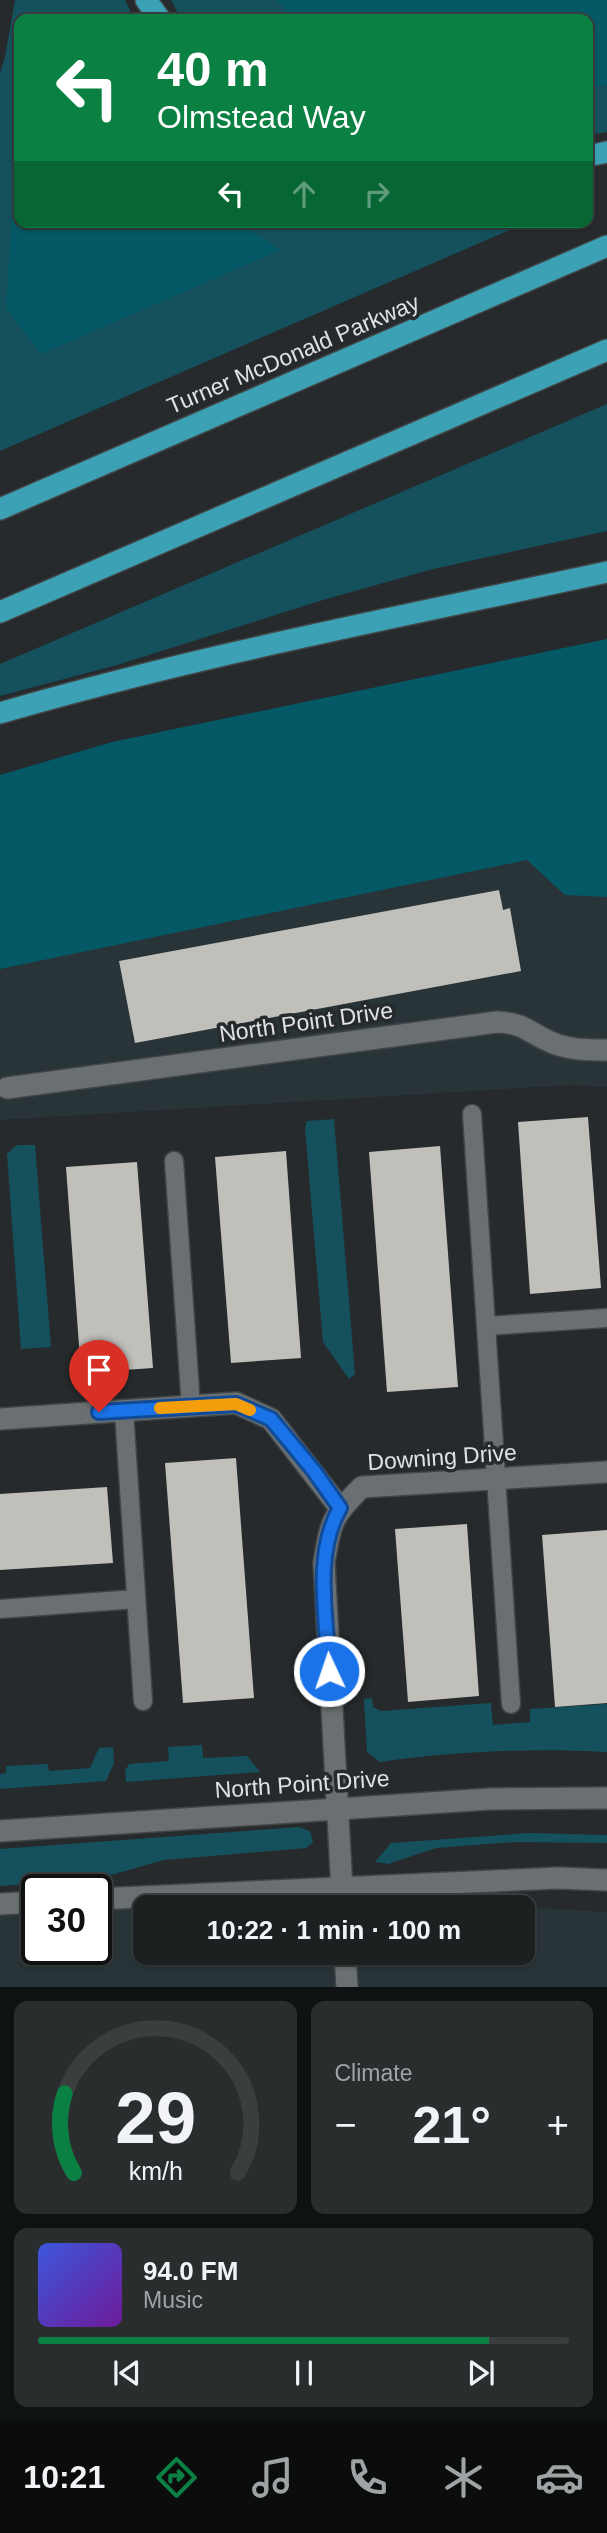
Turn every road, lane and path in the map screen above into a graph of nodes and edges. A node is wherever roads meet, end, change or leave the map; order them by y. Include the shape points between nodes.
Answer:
1 (607, 246) edge
2 (607, 350) edge
3 (0, 509) edge
4 (607, 572) edge
5 (0, 612) edge
6 (0, 713) edge
7 (607, 1050) edge
8 (8, 1088) dead end
9 (472, 1114) dead end
10 (174, 1161) dead end
11 (607, 1318) edge
12 (487, 1326) junction
13 (191, 1406) junction
14 (124, 1411) junction
15 (0, 1419) edge
16 (607, 1472) edge
17 (496, 1479) junction
18 (340, 1508) junction
19 (136, 1599) junction
20 (0, 1609) edge
21 (143, 1701) dead end
22 (511, 1704) dead end
23 (607, 1798) edge
24 (336, 1808) junction
25 (0, 1831) edge
26 (607, 1880) edge
27 (342, 1895) edge
28 (374, 1895) edge
29 (112, 1899) edge
30 (133, 1899) edge
31 (21, 1903) edge
32 (0, 1904) edge
33 (346, 1965) edge
34 (347, 1987) edge

1 - 3 highway, Turner McDonald Parkway
2 - 5 highway
4 - 6 highway via 243,650
7 - 8 street, North Point Drive via 578,1050 516,1023 497,1021
9 - 12 lane
10 - 13 lane
11 - 12 lane
12 - 17 lane
13 - 14 street
13 - 18 street via 236,1404 271,1419
14 - 15 street
14 - 19 lane
16 - 17 street, Downing Drive
17 - 18 street, Downing Drive via 362,1487
17 - 22 lane
18 - 24 street via 331,1524 324,1563
19 - 20 lane
19 - 21 lane
23 - 24 street, North Point Drive via 490,1798
24 - 25 street, North Point Drive
24 - 27 street
26 - 28 street via 558,1878
29 - 30 street
31 - 32 street
33 - 34 street

